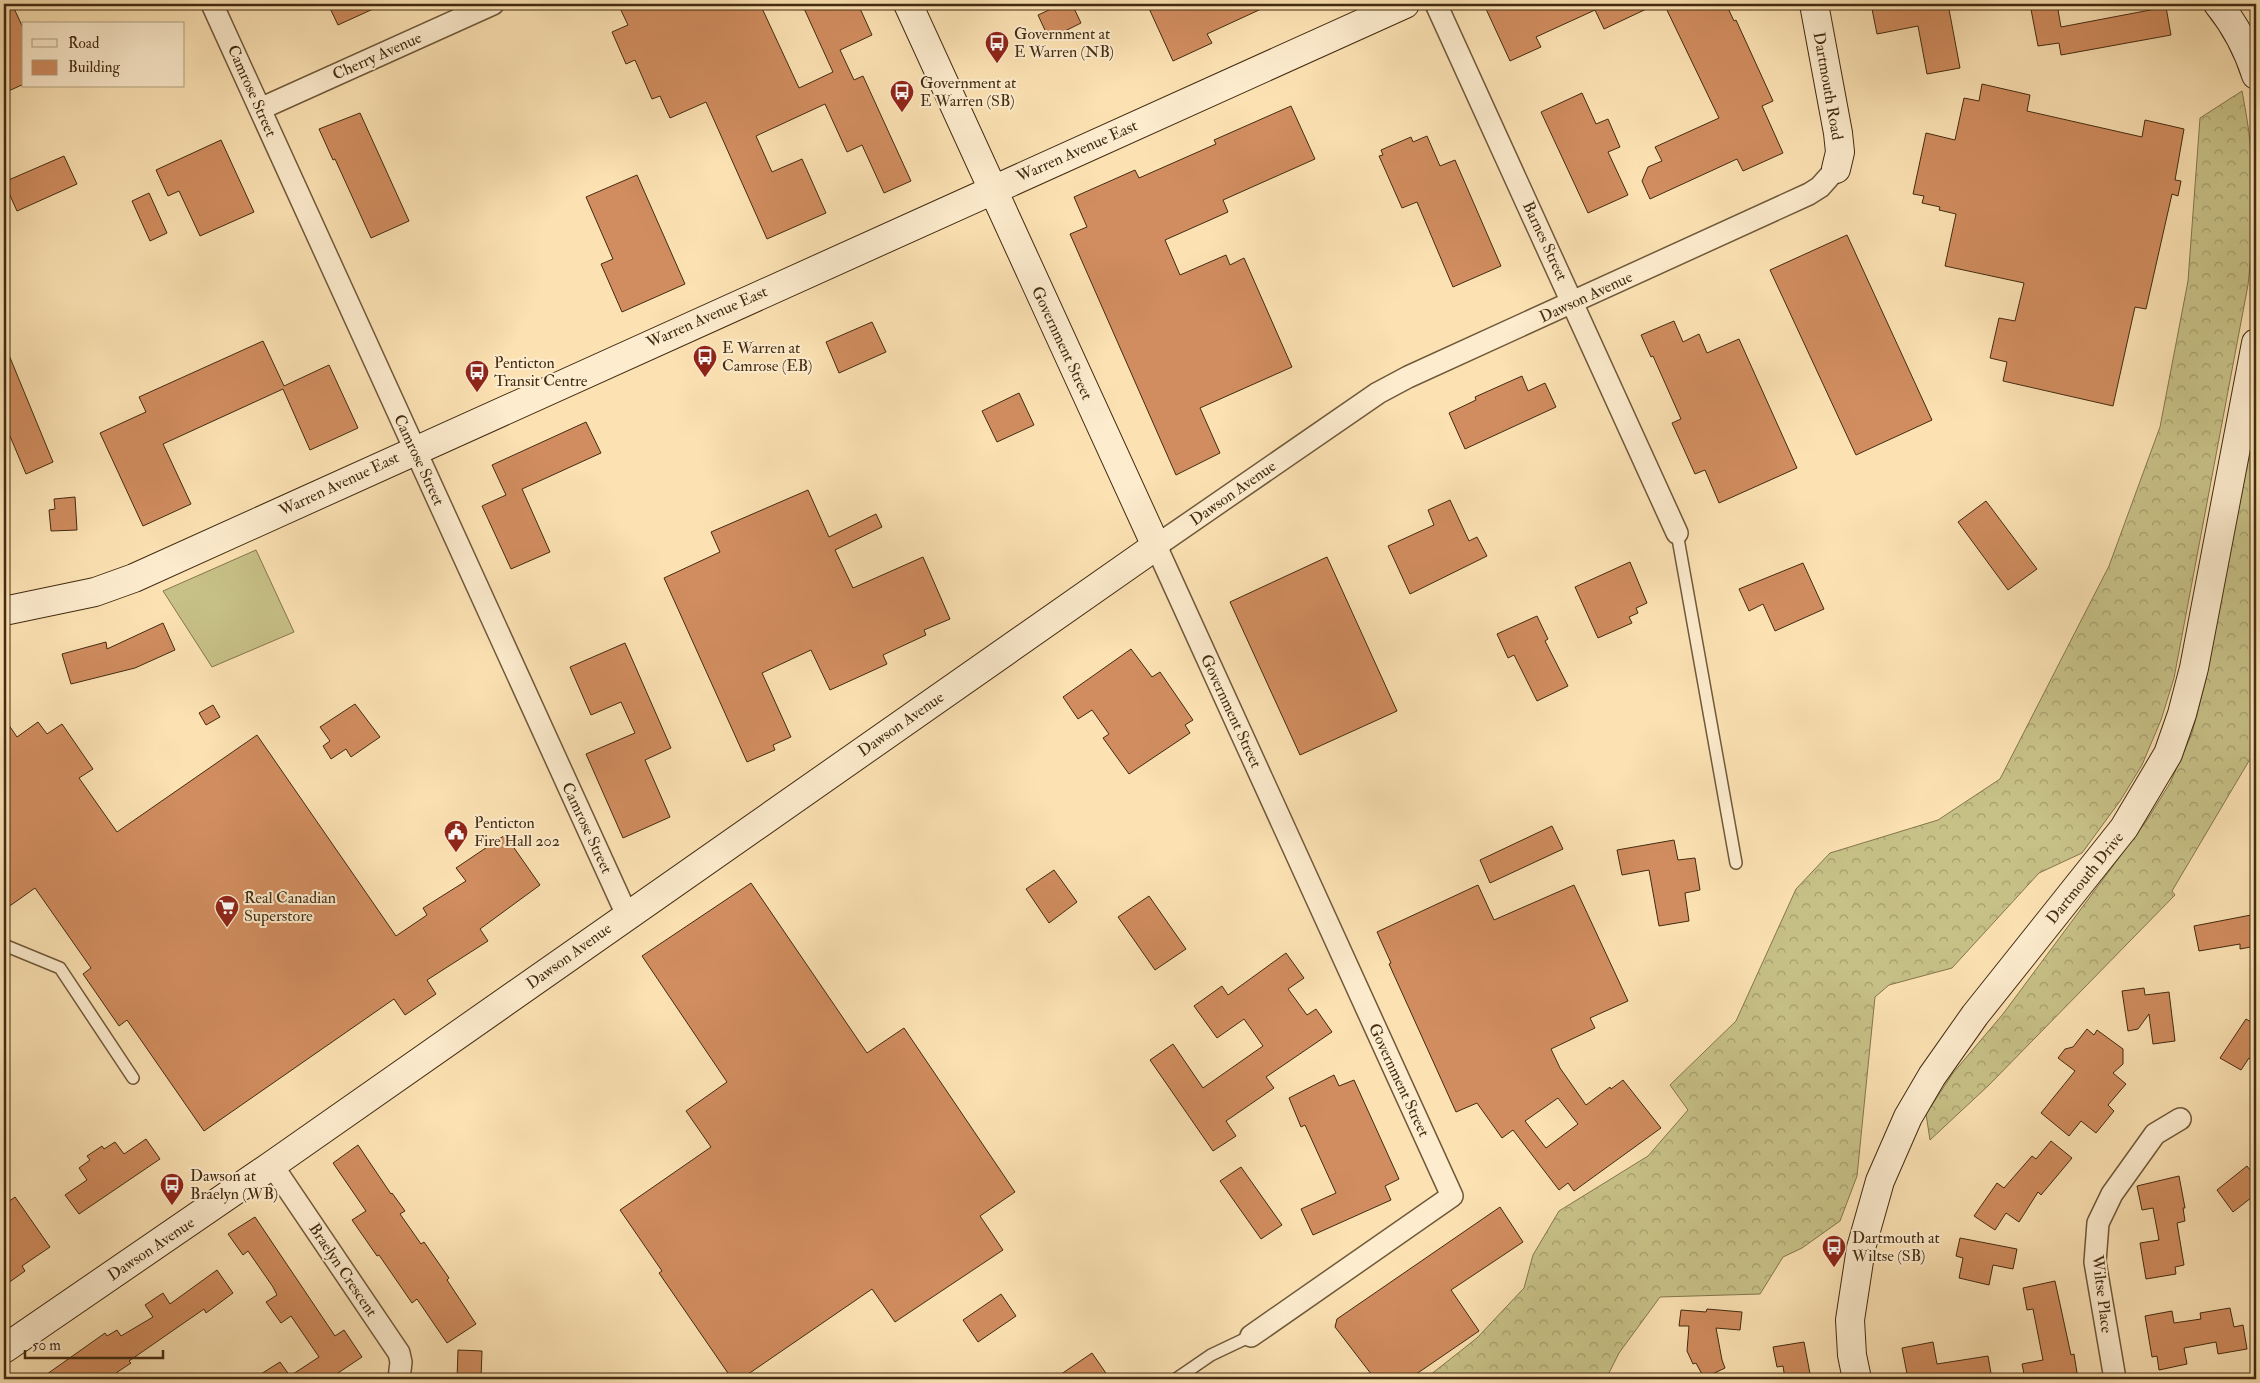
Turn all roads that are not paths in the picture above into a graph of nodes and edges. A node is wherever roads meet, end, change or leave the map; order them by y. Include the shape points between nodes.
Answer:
1 (212, 4) edge
2 (493, 4) edge
3 (908, 4) edge
4 (1405, 4) edge
5 (1436, 4) edge
6 (1814, 4) edge
7 (2218, 4) edge
8 (2256, 75) edge
9 (260, 109) junction
10 (1836, 169) joint
11 (991, 189) junction
12 (1573, 303) junction
13 (2256, 343) edge
14 (414, 450) junction
15 (1677, 533) joint
16 (1156, 546) junction
17 (4, 611) edge
18 (1736, 863) dead end
19 (627, 915) junction
20 (4, 945) edge
21 (133, 1078) dead end
22 (2180, 1119) dead end
23 (272, 1165) junction
24 (1250, 1336) joint
25 (4, 1349) edge
26 (399, 1379) edge
27 (1176, 1379) edge
28 (1856, 1379) edge
29 (2115, 1379) edge

1 - 9 street, Camrose Street
2 - 9 street, Cherry Avenue
3 - 11 street, Government Street
4 - 11 street, Warren Avenue East
5 - 12 street, Barnes Street
6 - 10 street, Dartmouth Road via 1838,133 1840,152
7 - 8 street via 2246,49
9 - 14 street, Camrose Street
10 - 12 street, Dawson Avenue via 1809,194
11 - 14 street, Warren Avenue East
11 - 16 street, Government Street
12 - 15 street, Barnes Street
12 - 16 street, Dawson Avenue via 1378,393
13 - 28 street, Dartmouth Drive via 2194,668 2168,754 2124,828 1970,1022 1908,1117 1880,1181 1861,1248 1850,1320
14 - 17 street, Warren Avenue East via 134,578 95,592
14 - 19 street, Camrose Street
15 - 18 lane
16 - 19 street, Dawson Avenue
16 - 24 street, Government Street via 1452,1196
19 - 23 street, Dawson Avenue
20 - 21 lane via 60,968
22 - 29 street, Wiltse Place via 2155,1134 2112,1194 2098,1223 2095,1262
23 - 25 street, Dawson Avenue
23 - 26 street, Braelyn Crescent via 399,1353
24 - 27 lane via 1211,1355

